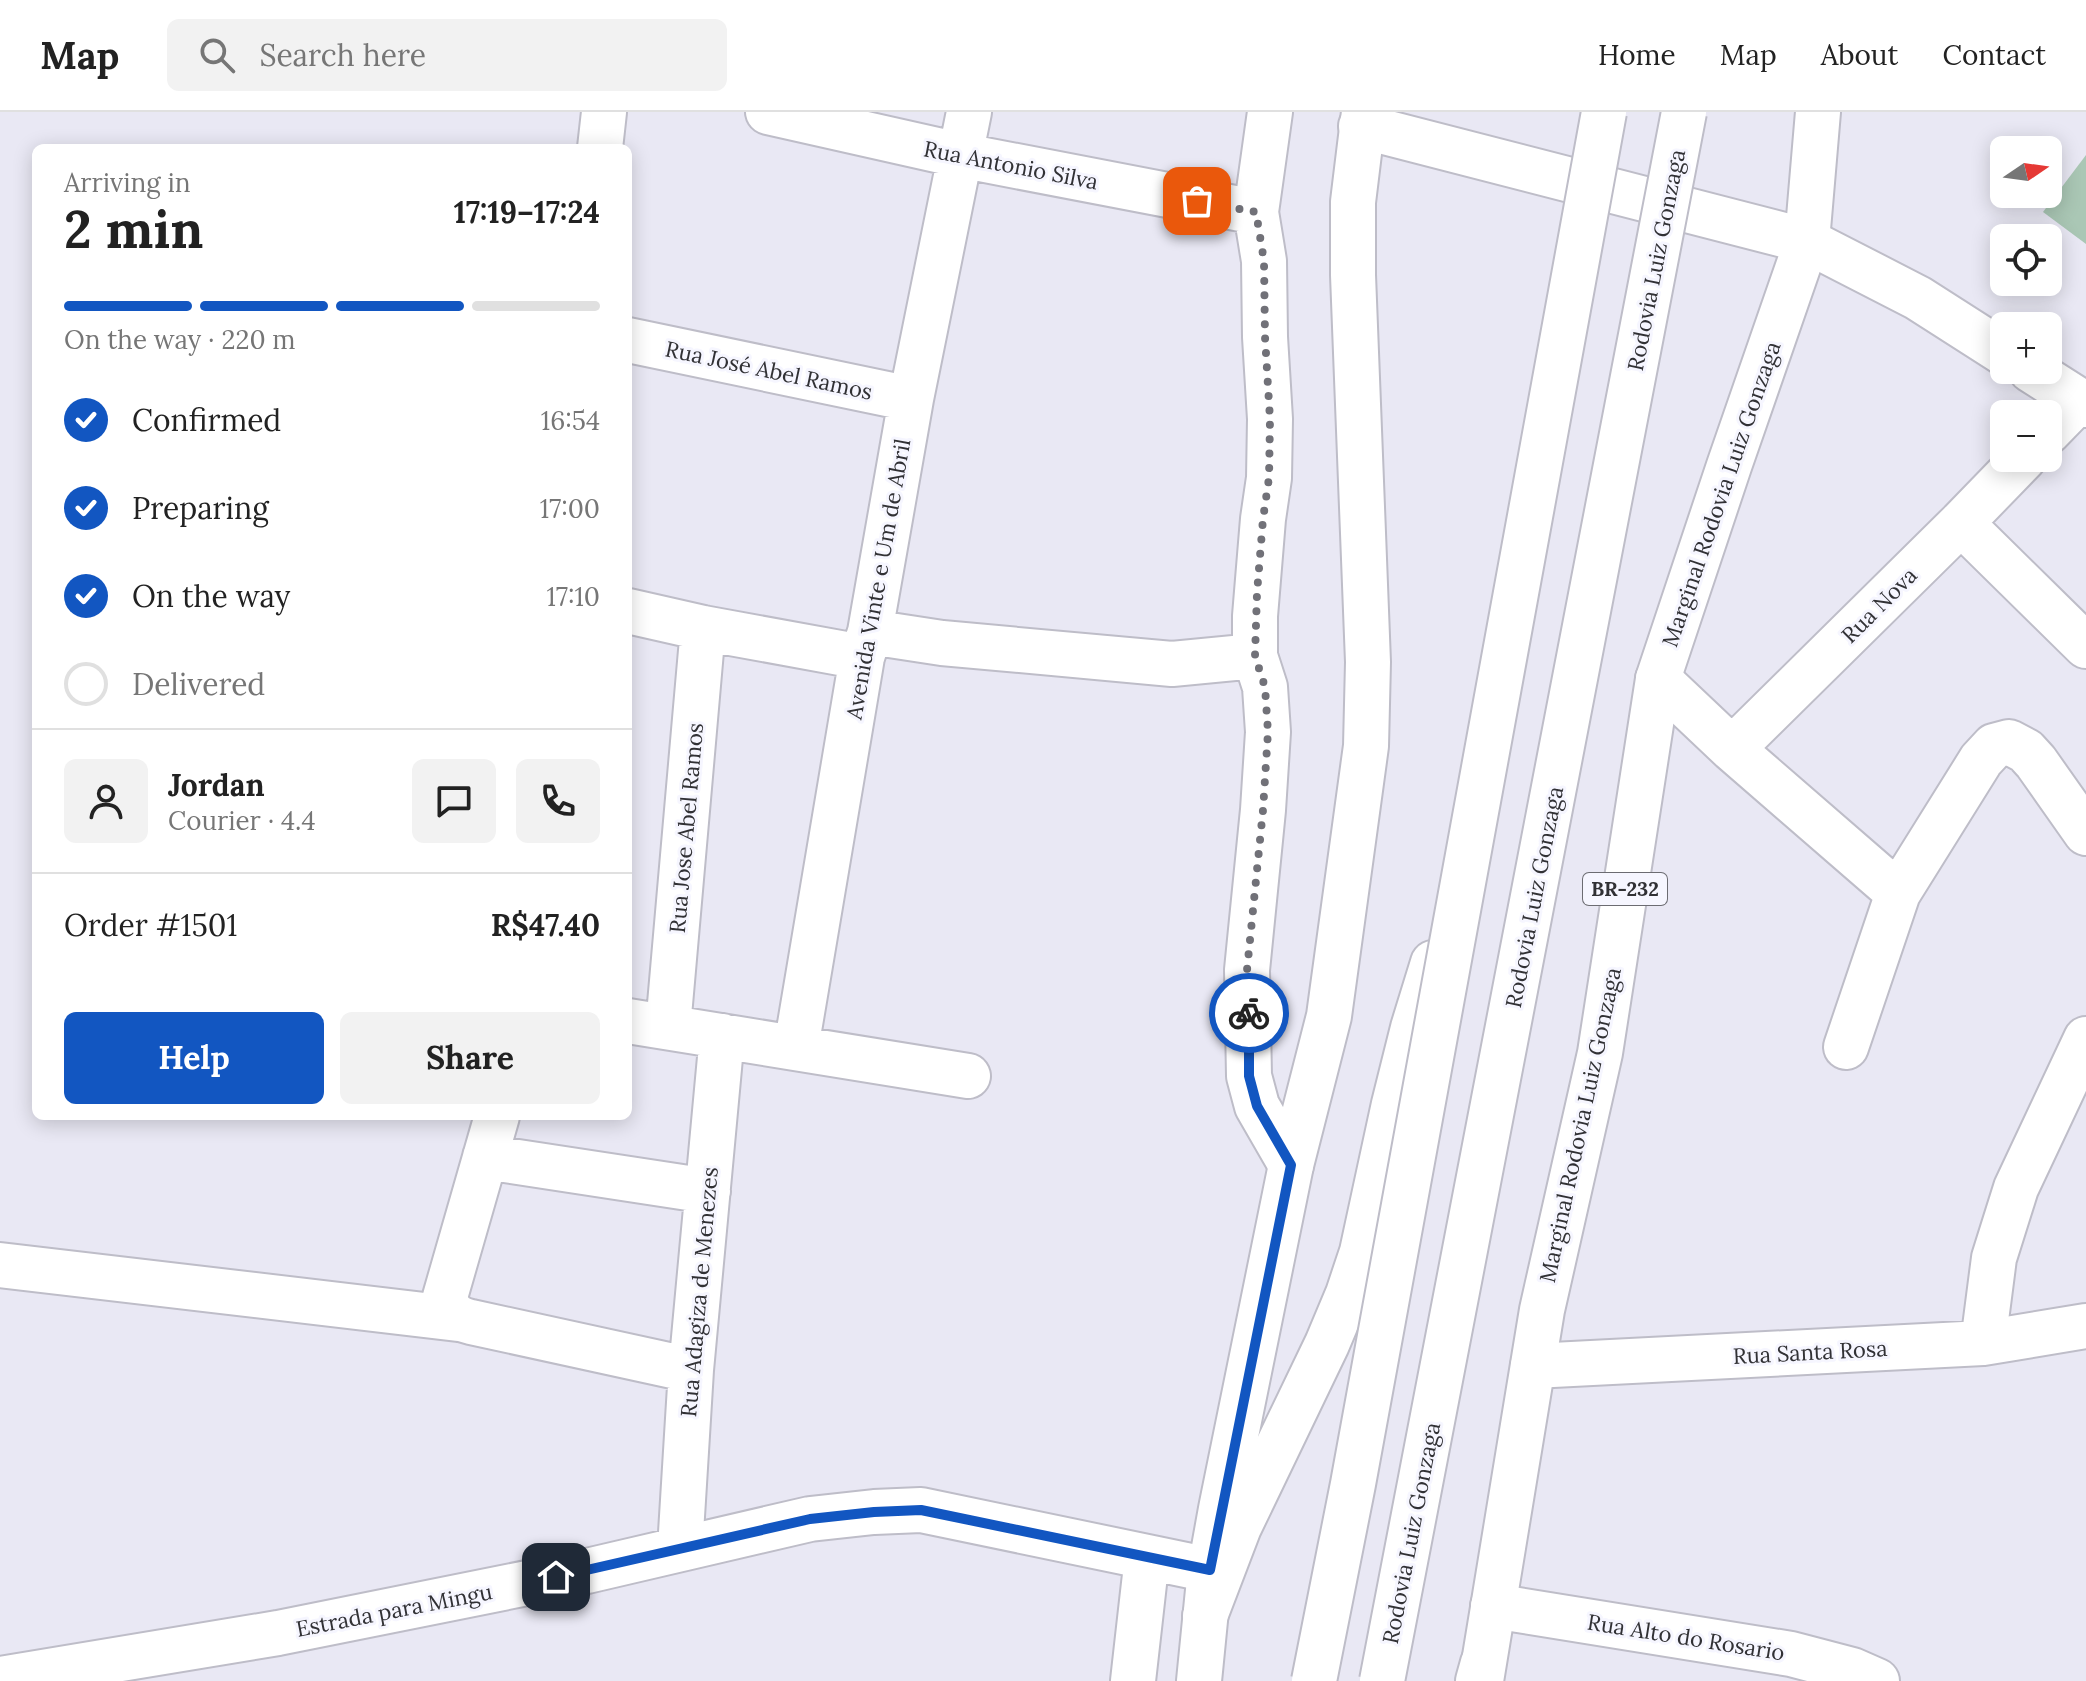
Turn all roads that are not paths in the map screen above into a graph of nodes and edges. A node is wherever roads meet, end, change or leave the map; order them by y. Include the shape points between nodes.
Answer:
1 (604, 112) edge
2 (768, 112) edge
3 (969, 112) edge
4 (1270, 112) edge
5 (1604, 112) edge
6 (1684, 112) edge
7 (1818, 112) edge
8 (1362, 119) edge
9 (600, 144) edge
10 (959, 155) junction
11 (1256, 212) junction
12 (1807, 241) junction
13 (632, 341) edge
14 (1990, 344) edge
15 (2053, 384) edge
16 (911, 399) junction
17 (2082, 403) edge
18 (2062, 420) edge
19 (2010, 472) edge
20 (1961, 523) junction
21 (632, 612) edge
22 (703, 628) junction
23 (1255, 636) junction
24 (866, 644) junction
25 (2086, 646) edge
26 (1658, 679) junction
27 (1732, 749) junction
28 (2086, 833) edge
29 (1471, 839) junction
30 (1898, 893) junction
31 (648, 1024) edge
32 (722, 1036) junction
33 (2086, 1039) edge
34 (1846, 1047) dead end
35 (796, 1048) junction
36 (968, 1076) dead end
37 (491, 1136) edge
38 (1291, 1165) junction
39 (708, 1191) junction
40 (0, 1265) edge
41 (458, 1319) junction
42 (2086, 1326) edge
43 (1983, 1343) junction
44 (1533, 1366) junction
45 (691, 1370) junction
46 (680, 1549) junction
47 (1147, 1557) junction
48 (1210, 1570) junction
49 (1493, 1606) junction
50 (1205, 1616) junction
51 (213, 1663) edge
52 (1481, 1675) edge
53 (0, 1679) edge
54 (1133, 1681) edge
55 (1199, 1681) edge
56 (1314, 1681) edge
57 (1382, 1681) edge
58 (1877, 1681) edge

1 - 9 main road
2 - 10 main road, Rua Antonio Silva
3 - 10 main road, Avenida Vinte e Um de Abril
4 - 11 main road
5 - 29 main road, bridge
6 - 57 main road, Rodovia Luiz Gonzaga, bridge
7 - 12 main road, Marginal Rodovia Luiz Gonzaga / BR-232
8 - 12 main road
8 - 38 main road via 1353,202 1353,275 1368,662 1366,746 1329,1016
10 - 11 main road, Rua Antonio Silva
10 - 16 main road, Avenida Vinte e Um de Abril
11 - 23 main road via 1264,261 1270,419
12 - 14 main road via 1918,298
12 - 26 main road, Marginal Rodovia Luiz Gonzaga / BR-232
13 - 16 main road, Rua José Abel Ramos
15 - 17 main road
16 - 24 main road, Avenida Vinte e Um de Abril
17 - 18 main road
19 - 20 main road, Rua Nova
20 - 25 main road
20 - 27 main road, Rua Nova
21 - 22 main road
22 - 24 main road
22 - 31 main road, Rua Jose Abel Ramos
23 - 24 main road via 1172,664 942,643
23 - 38 main road via 1268,732 1247,970 1249,1076 1257,1106
24 - 35 main road, Avenida Vinte e Um de Abril
26 - 27 main road
26 - 44 main road, Marginal Rodovia Luiz Gonzaga / BR-232 via 1600,1053
27 - 30 main road
28 - 30 main road via 2026,751 2009,742 1994,746
29 - 50 main road via 1413,1028 1348,1294 1239,1527
29 - 56 main road, bridge
30 - 34 main road
31 - 32 main road
32 - 35 main road
32 - 39 main road, Rua Adagiza de Menezes
33 - 43 main road via 2016,1188 1994,1258
35 - 36 main road
37 - 39 main road
37 - 41 main road via 445,1297
38 - 48 main road
39 - 45 main road, Rua Adagiza de Menezes
40 - 41 main road
41 - 45 main road
42 - 43 main road, Rua Santa Rosa
43 - 44 main road, Rua Santa Rosa
44 - 49 main road, Marginal Rodovia Luiz Gonzaga / BR-232
45 - 46 main road, Rua Adagiza de Menezes
46 - 47 main road, Estrada para Mingu via 810,1519 921,1510
46 - 51 main road, Estrada para Mingu via 278,1633
47 - 48 main road, Estrada para Mingu
47 - 54 main road
48 - 50 main road
49 - 52 main road, Marginal Rodovia Luiz Gonzaga / BR-232
49 - 58 main road, Rua Alto do Rosario via 1791,1654
50 - 55 main road
51 - 53 main road, Estrada para Mingu

